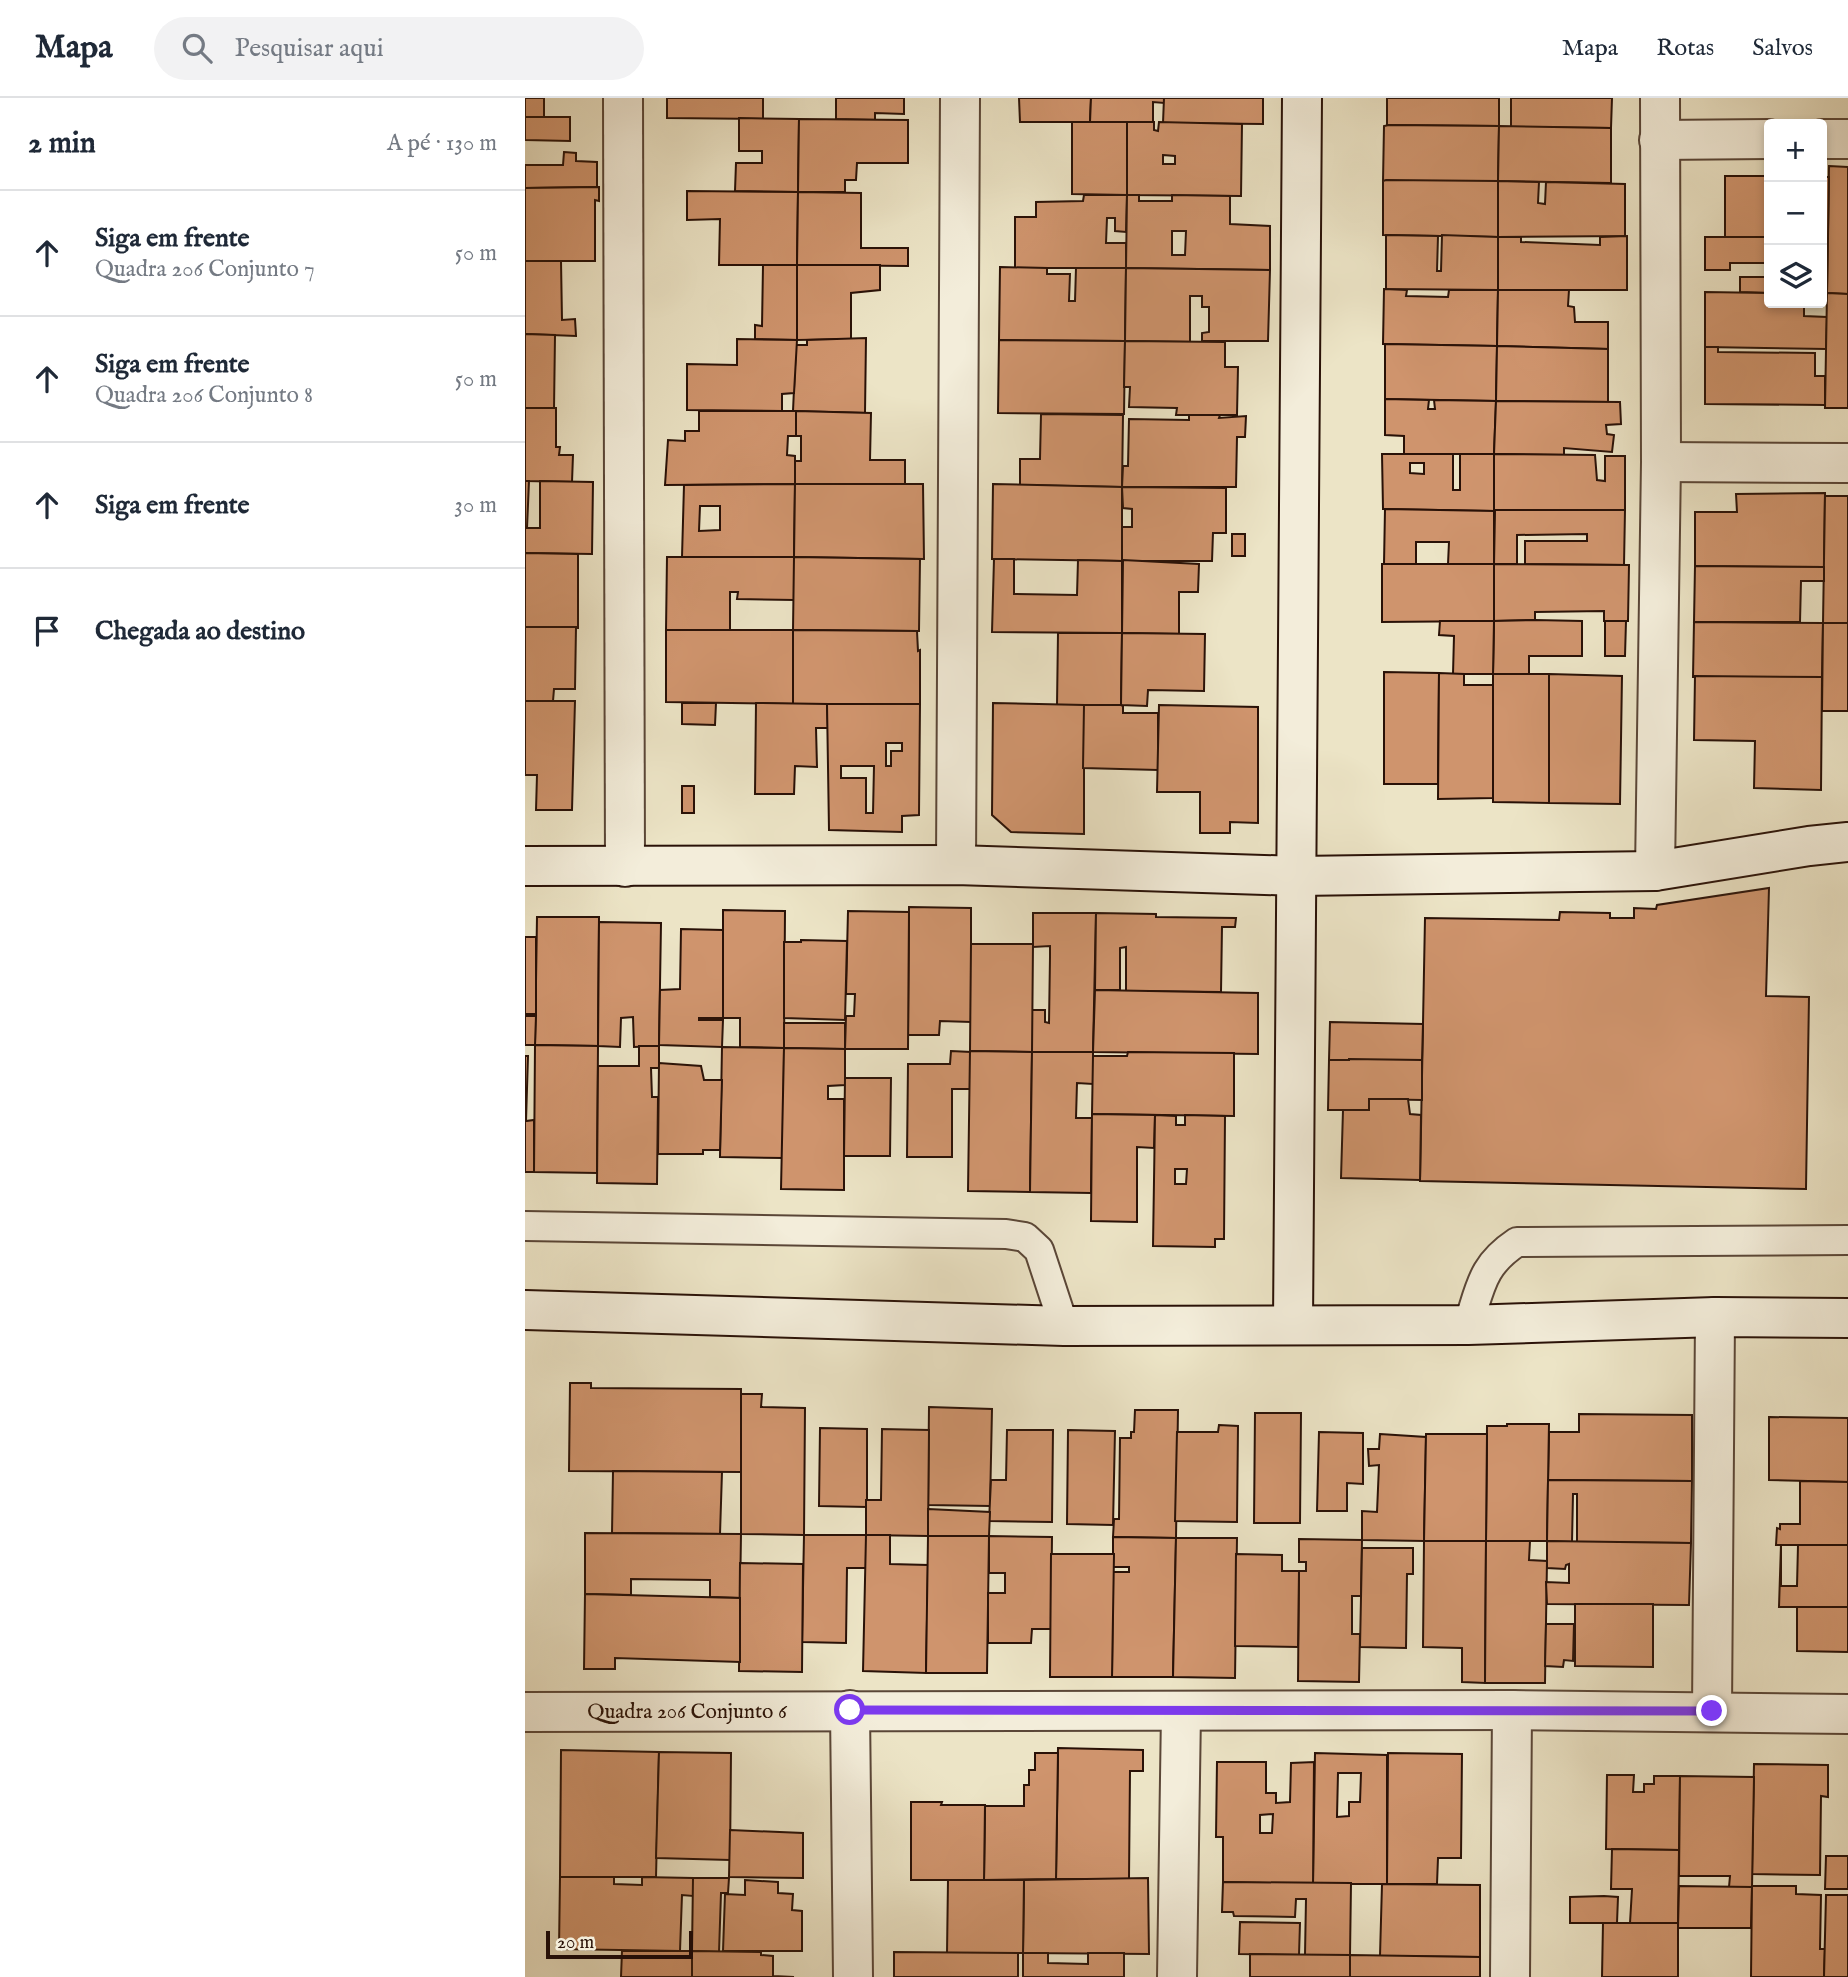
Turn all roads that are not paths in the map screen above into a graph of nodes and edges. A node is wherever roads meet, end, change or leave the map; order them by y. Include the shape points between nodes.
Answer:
1 (623, 98) edge
2 (960, 98) edge
3 (1302, 98) edge
4 (1660, 98) edge
5 (1764, 139) edge
6 (1827, 139) edge
7 (1848, 139) edge
8 (1659, 140) junction
9 (1661, 462) junction
10 (1848, 463) edge
11 (1848, 842) edge
12 (956, 865) junction
13 (525, 866) edge
14 (625, 867) junction
15 (1655, 871) junction
16 (1298, 876) junction
17 (525, 1226) edge
18 (1848, 1240) edge
19 (525, 1310) edge
20 (1715, 1317) junction
21 (1848, 1318) edge
22 (1293, 1324) junction
23 (1468, 1325) junction
24 (1064, 1326) junction
25 (850, 1710) junction
26 (1512, 1710) junction
27 (1712, 1711) junction
28 (525, 1712) edge
29 (1181, 1712) junction
30 (1848, 1714) edge
31 (853, 1977) edge
32 (1177, 1977) edge
33 (1510, 1977) edge

1 - 14 street
2 - 12 street
3 - 16 street
4 - 8 street
5 - 8 street
6 - 7 street
8 - 9 street
9 - 10 street
9 - 15 street
11 - 15 street
12 - 14 street
12 - 16 street
13 - 14 street
15 - 16 street
16 - 22 street
17 - 24 lane via 1025,1237 1039,1250
18 - 23 lane via 1517,1242 1499,1254 1486,1272
19 - 24 street
20 - 21 street
20 - 23 street
20 - 27 street
22 - 23 street
22 - 24 street
25 - 28 street, Quadra 206 Conjunto 6
25 - 29 street, Quadra 206 Conjunto 6
25 - 31 street
26 - 27 street, Quadra 206 Conjunto 6
26 - 29 street, Quadra 206 Conjunto 6
26 - 33 street
27 - 30 street, Quadra 206 Conjunto 6
29 - 32 street

